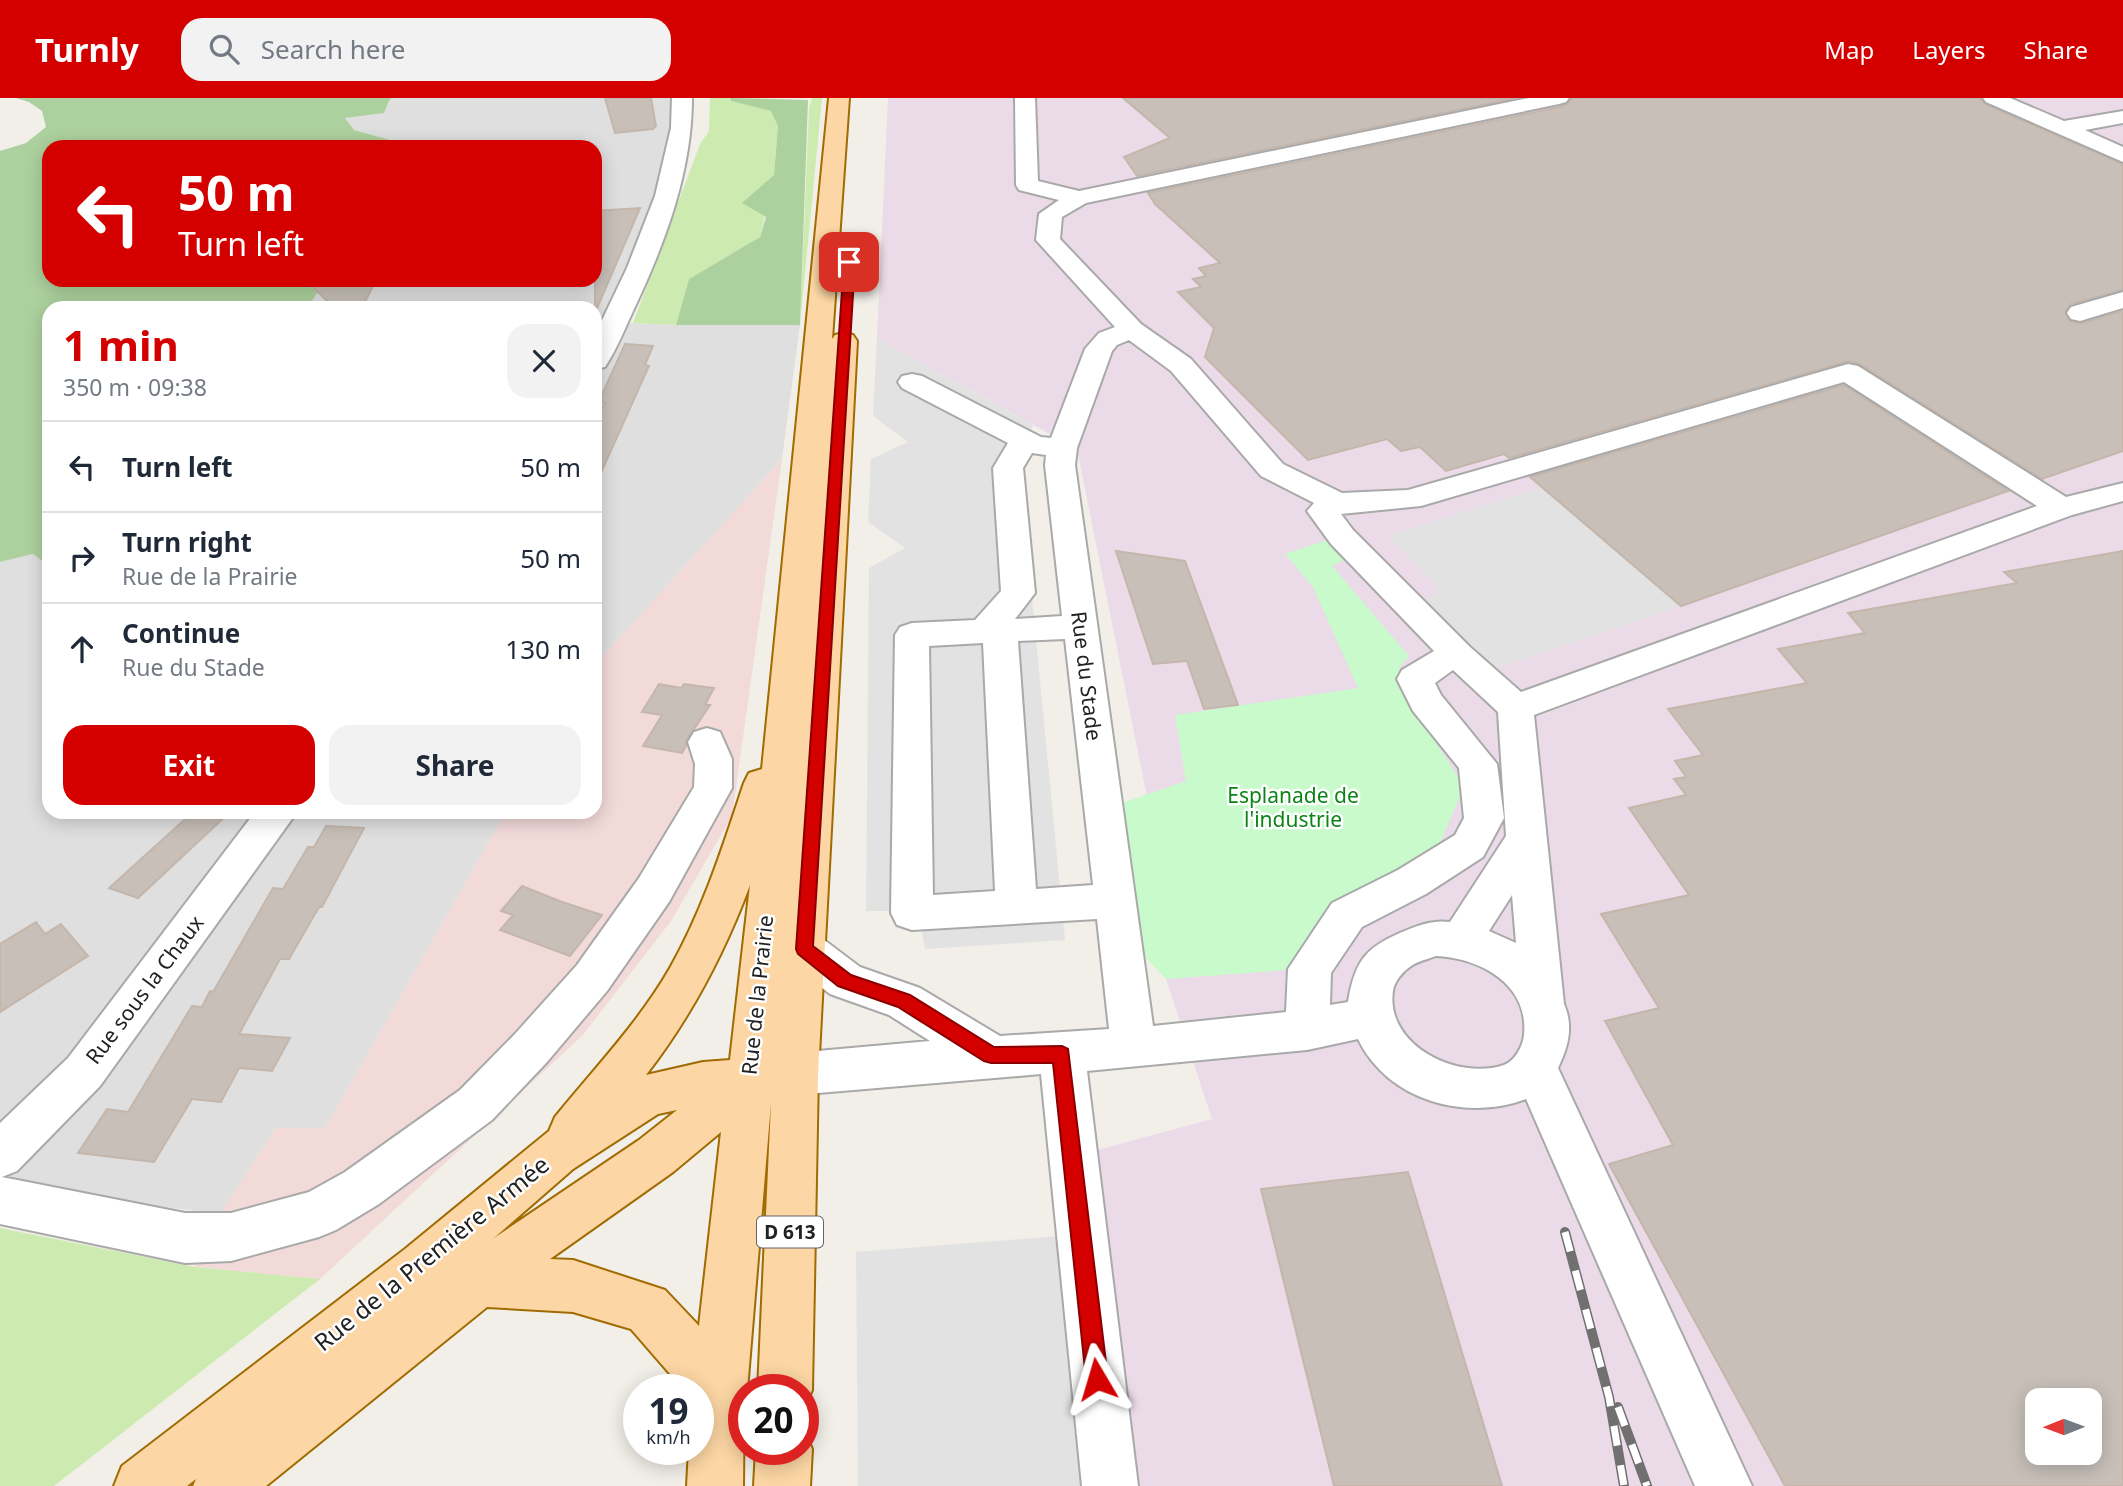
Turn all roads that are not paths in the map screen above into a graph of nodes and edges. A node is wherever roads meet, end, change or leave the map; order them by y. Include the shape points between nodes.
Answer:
1 (682, 98) edge
2 (839, 98) edge
3 (861, 98) edge
4 (1025, 98) edge
5 (1559, 98) edge
6 (1993, 98) edge
7 (2080, 103) dead end
8 (2121, 118) edge
9 (2062, 128) junction
10 (2123, 155) edge
11 (1027, 185) junction
12 (1079, 198) junction
13 (1048, 240) junction
14 (849, 262) dead end
15 (2123, 300) edge
16 (2080, 313) dead end
17 (846, 317) dead end
18 (1132, 330) junction
19 (602, 347) edge
20 (912, 382) dead end
21 (1025, 440) junction
22 (1062, 448) junction
23 (2123, 492) edge
24 (1337, 503) junction
25 (818, 507) junction
26 (2061, 508) junction
27 (1079, 627) junction
28 (993, 631) junction
29 (1458, 655) junction
30 (1516, 708) junction
31 (785, 714) junction
32 (707, 742) dead end
33 (272, 819) edge
34 (1526, 838) junction
35 (1114, 901) junction
36 (1017, 907) junction
37 (1461, 940) junction
38 (804, 949) junction
39 (1543, 1002) junction
40 (1371, 1017) junction
41 (1307, 1030) junction
42 (1134, 1048) junction
43 (991, 1055) junction
44 (1062, 1055) junction
45 (1535, 1068) junction
46 (772, 1077) junction
47 (556, 1153) junction
48 (0, 1155) edge
49 (0, 1200) edge
50 (479, 1281) junction
51 (784, 1374) edge
52 (718, 1388) junction
53 (783, 1465) edge
54 (142, 1486) edge
55 (220, 1486) edge
56 (715, 1486) edge
57 (782, 1486) edge
58 (1110, 1486) edge
59 (1724, 1486) edge

1 - 19 street via 680,149 650,241
2 - 25 main road, D 613
3 - 14 main road
4 - 11 street
5 - 12 street
6 - 9 street
7 - 8 street
8 - 9 street
9 - 10 street
11 - 12 street
11 - 13 street via 1034,224
12 - 13 street via 1051,214
13 - 18 street
15 - 16 street
17 - 25 main road, D 613
18 - 22 street, Rue du Stade via 1108,339 1100,349
18 - 24 street via 1181,365 1272,470
20 - 21 street
21 - 22 street
21 - 28 street via 1008,468 1018,593
22 - 27 street, Rue du Stade via 1060,465
23 - 26 street
24 - 26 street via 1410,499 1848,372
24 - 29 street via 1323,511 1342,537
25 - 31 main road, Rue de la Prairie / D 613
25 - 38 main road, Rue de la Prairie / D 613
26 - 30 street
27 - 28 street
27 - 35 street, Rue du Stade
28 - 36 street
28 - 36 street via 912,635 912,913
29 - 30 street
29 - 41 street via 1415,679 1426,702 1478,764 1484,818 1469,846 1347,915 1310,969
30 - 34 street
31 - 46 main road, Rue de la Prairie / D 613
31 - 47 main road via 727,894 685,981
32 - 49 street via 714,761 713,788 654,890 592,978 477,1105 362,1188 318,1213 231,1237 186,1238
33 - 48 street, Rue sous la Chaux via 83,1072
34 - 37 street
34 - 39 street
35 - 36 street
35 - 42 street, Rue du Stade
37 - 39 street via 1511,962
37 - 40 street via 1434,938 1409,943 1389,955 1375,972 1369,993
38 - 43 street via 845,981 904,1001
38 - 46 main road, Rue de la Prairie / D 613
39 - 45 street via 1548,1036
40 - 41 street
40 - 45 street via 1382,1042 1402,1064 1428,1080 1458,1090 1488,1091 1515,1083
41 - 42 street
42 - 44 street
43 - 44 street
43 - 46 street
44 - 58 street
45 - 59 street
46 - 47 main road, Rue de la Première Armée via 703,1083 647,1096
46 - 50 main road via 698,1124
46 - 51 main road, Rue de la Prairie / D 613
46 - 52 main road, Rue de la Prairie / D 613
47 - 54 main road, Rue de la Première Armée via 423,1266
50 - 52 main road via 573,1286 647,1308
50 - 55 main road
52 - 56 main road, Rue de la Prairie / D 613
53 - 57 main road

